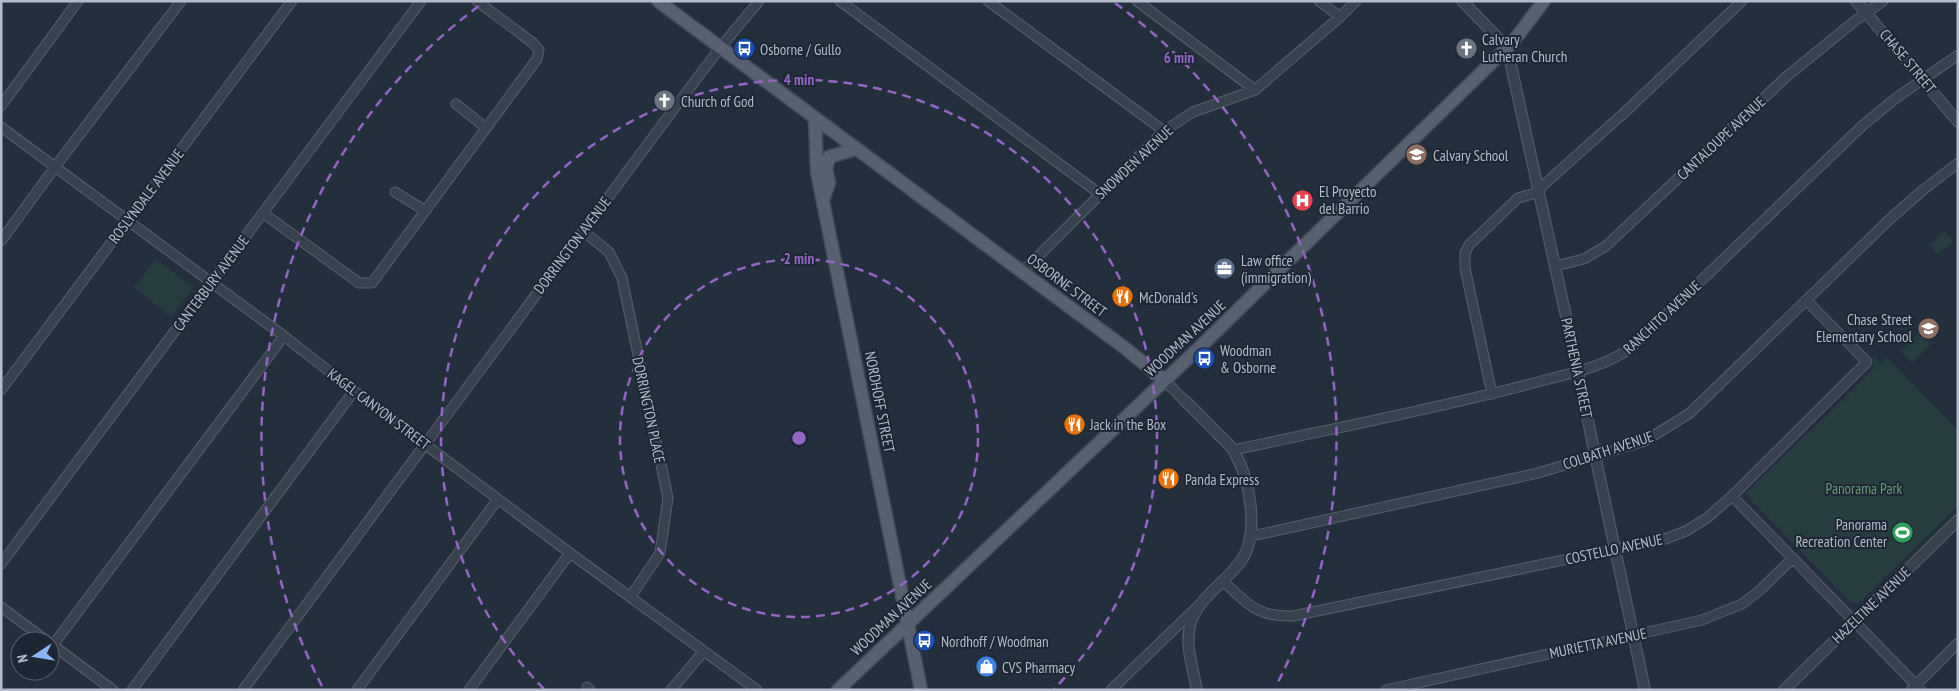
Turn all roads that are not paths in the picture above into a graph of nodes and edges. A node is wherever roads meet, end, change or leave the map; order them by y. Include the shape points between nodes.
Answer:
1 (78, 1) edge
2 (182, 1) edge
3 (292, 1) edge
4 (421, 1) edge
5 (477, 1) edge
6 (658, 1) edge
7 (759, 1) edge
8 (840, 1) edge
9 (988, 1) edge
10 (1138, 1) edge
11 (1319, 1) edge
12 (1356, 1) edge
13 (1462, 1) edge
14 (1544, 1) edge
15 (1742, 1) edge
16 (1856, 1) edge
17 (1883, 1) edge
18 (1867, 13) junction
19 (1340, 17) junction
20 (1507, 47) junction
21 (720, 48) junction
22 (1958, 55) edge
23 (1923, 78) junction
24 (1255, 90) junction
25 (456, 104) dead end
26 (1, 106) edge
27 (815, 119) junction
28 (1958, 122) edge
29 (1, 127) edge
30 (486, 127) junction
31 (1164, 131) junction
32 (855, 149) junction
33 (1958, 163) edge
34 (55, 167) junction
35 (1539, 191) junction
36 (395, 192) dead end
37 (1100, 194) junction
38 (823, 200) junction
39 (424, 210) junction
40 (263, 213) junction
41 (128, 220) junction
42 (583, 231) junction
43 (1, 241) edge
44 (1555, 266) junction
45 (1022, 272) junction
46 (210, 283) junction
47 (1806, 300) junction
48 (284, 336) junction
49 (1578, 371) junction
50 (1164, 380) junction
51 (1, 390) edge
52 (354, 391) junction
53 (1492, 394) junction
54 (1184, 400) joint
55 (426, 444) junction
56 (1234, 450) junction
57 (1595, 455) junction
58 (1732, 496) junction
59 (498, 499) junction
60 (1958, 520) edge
61 (1252, 536) junction
62 (1615, 549) junction
63 (570, 553) junction
64 (1792, 559) junction
65 (1, 564) edge
66 (1224, 582) junction
67 (631, 596) junction
68 (1198, 606) junction
69 (1, 608) edge
70 (1855, 621) junction
71 (908, 623) junction
72 (33, 631) edge
73 (59, 631) edge
74 (1634, 636) junction
75 (1958, 643) edge
76 (60, 650) edge
77 (704, 651) junction
78 (1916, 688) edge
79 (113, 690) edge
80 (132, 690) edge
81 (243, 690) edge
82 (357, 690) edge
83 (469, 690) edge
84 (671, 690) edge
85 (757, 690) edge
86 (838, 690) edge
87 (921, 690) edge
88 (1111, 690) edge
89 (1197, 690) edge
90 (1386, 690) edge
91 (1645, 690) edge
92 (1784, 690) edge

1 - 26 street
2 - 34 street
3 - 41 street, ROSLYNDALE AVENUE
4 - 40 street, CANTERBURY AVENUE
5 - 30 street via 538,50 537,59
6 - 21 main road, OSBORNE STREET
7 - 21 street, DORRINGTON AVENUE
8 - 37 street
9 - 31 street
10 - 24 street
11 - 19 street
12 - 19 street, SNOWDEN AVENUE
13 - 20 street
14 - 20 main road, WOODMAN AVENUE
15 - 35 street
16 - 18 street, CHASE STREET
17 - 18 street, CANTALOUPE AVENUE
18 - 23 street, CHASE STREET
18 - 44 street, CANTALOUPE AVENUE via 1786,77 1606,246 1584,259
19 - 24 street, SNOWDEN AVENUE
20 - 35 street, PARTHENIA STREET
20 - 50 main road, WOODMAN AVENUE
21 - 27 main road, OSBORNE STREET
21 - 42 street, DORRINGTON AVENUE
22 - 23 street, RANCHITO AVENUE
23 - 28 street, CHASE STREET
23 - 49 street, RANCHITO AVENUE via 1851,135 1632,347 1608,362
24 - 31 street, SNOWDEN AVENUE via 1193,112
25 - 30 street
27 - 32 main road, OSBORNE STREET
27 - 38 main road, NORDHOFF STREET via 816,160
29 - 34 street, KAGEL CANYON STREET
30 - 39 street
31 - 37 street, SNOWDEN AVENUE
32 - 38 main road via 829,157 826,169 828,183
32 - 45 main road, OSBORNE STREET
33 - 47 street, COLBATH AVENUE via 1902,209
34 - 41 street, KAGEL CANYON STREET
34 - 43 street
35 - 44 street, PARTHENIA STREET
35 - 53 street via 1518,198 1465,253 1465,268
36 - 39 street
37 - 45 street, SNOWDEN AVENUE
38 - 71 main road, NORDHOFF STREET
39 - 40 street via 372,283 359,284
40 - 46 street, CANTERBURY AVENUE
41 - 46 street, KAGEL CANYON STREET
41 - 51 street, ROSLYNDALE AVENUE
42 - 55 street, DORRINGTON AVENUE
42 - 67 street, DORRINGTON PLACE via 608,252 622,278 668,498 660,553
44 - 49 street, PARTHENIA STREET
45 - 50 main road, OSBORNE STREET
46 - 48 street, KAGEL CANYON STREET
46 - 65 street, CANTERBURY AVENUE
47 - 57 street, COLBATH AVENUE via 1690,413 1646,441
47 - 58 street, COSTELLO AVENUE via 1867,362
48 - 52 street, KAGEL CANYON STREET
48 - 73 street
49 - 53 street, RANCHITO AVENUE
49 - 57 street, PARTHENIA STREET
50 - 54 street, OSBORNE STREET
50 - 71 main road, WOODMAN AVENUE
52 - 55 street, KAGEL CANYON STREET
52 - 80 street
53 - 56 street, RANCHITO AVENUE
54 - 56 street, OSBORNE STREET
55 - 59 street, KAGEL CANYON STREET
55 - 81 street, DORRINGTON AVENUE
56 - 61 street, OSBORNE STREET via 1249,500
57 - 61 street, COLBATH AVENUE via 1538,473
57 - 62 street, PARTHENIA STREET
58 - 62 street, COSTELLO AVENUE via 1707,518 1686,530 1665,539
58 - 64 street
59 - 63 street, KAGEL CANYON STREET
59 - 82 street
60 - 70 street, HAZELTINE AVENUE
61 - 66 street, OSBORNE STREET via 1242,560
62 - 66 street, COSTELLO AVENUE via 1293,616 1266,614 1252,607
62 - 74 street, PARTHENIA STREET
63 - 67 street, KAGEL CANYON STREET
63 - 83 street
64 - 70 street
64 - 74 street, MURIETTA AVENUE via 1742,604 1702,620
66 - 68 street, OSBORNE STREET
67 - 77 street, KAGEL CANYON STREET
68 - 88 street
68 - 89 street, OSBORNE STREET via 1190,624 1189,645
69 - 72 street
70 - 78 street
70 - 92 street, HAZELTINE AVENUE
71 - 86 main road, WOODMAN AVENUE
71 - 87 main road, NORDHOFF STREET
74 - 90 street, MURIETTA AVENUE
74 - 91 street, PARTHENIA STREET
75 - 78 street
76 - 79 street
77 - 84 street
77 - 85 street, KAGEL CANYON STREET

